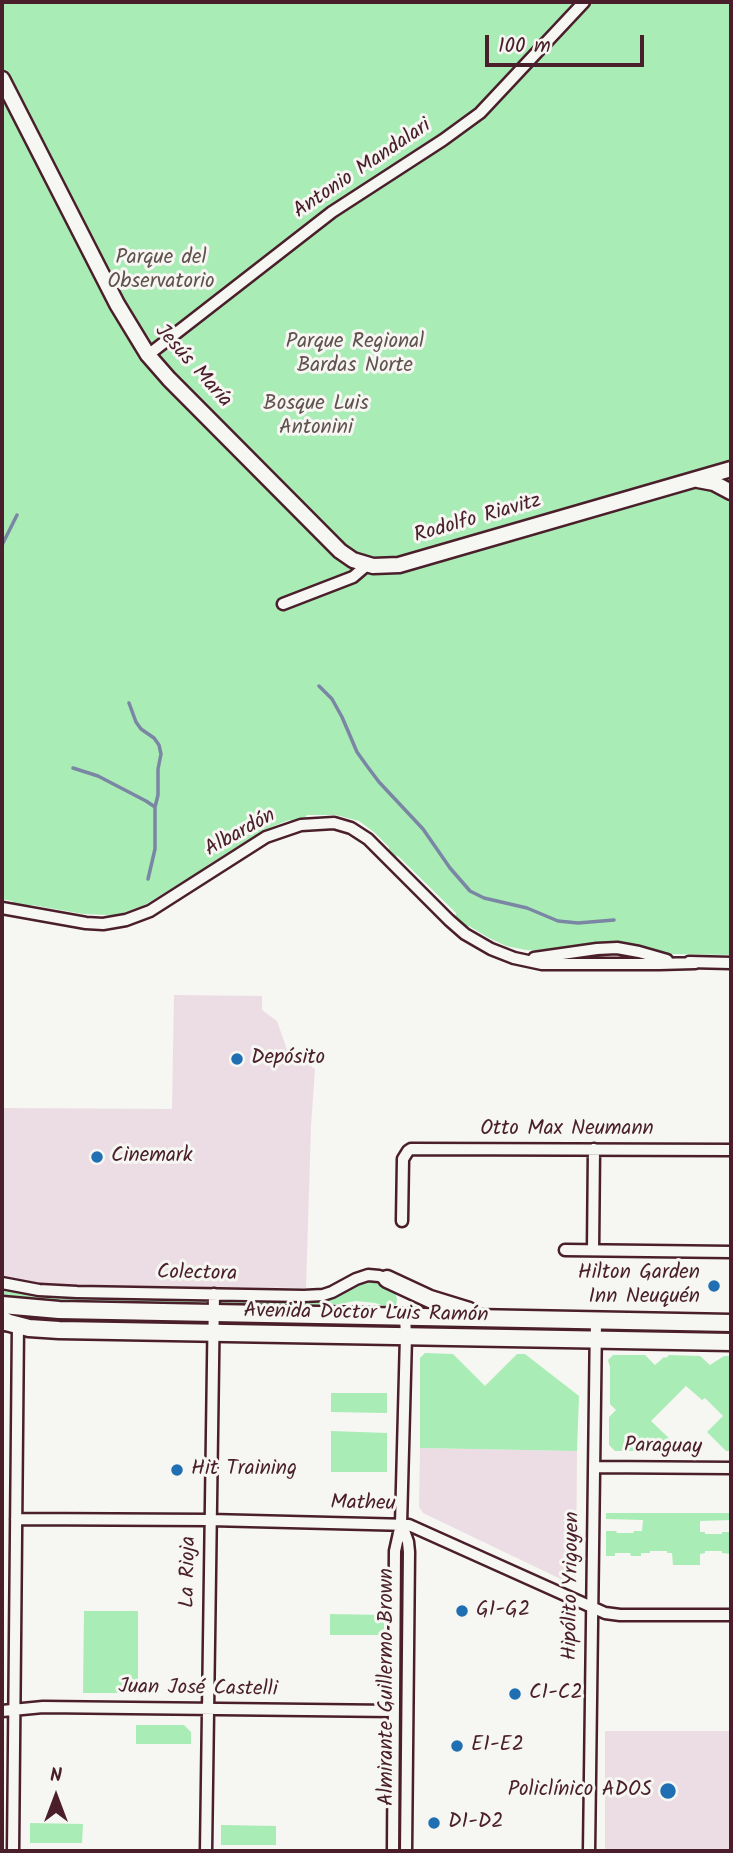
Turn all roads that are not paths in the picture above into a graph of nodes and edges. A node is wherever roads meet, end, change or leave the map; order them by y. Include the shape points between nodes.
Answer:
1 (584, 2) edge
2 (2, 79) edge
3 (148, 355) junction
4 (731, 469) edge
5 (690, 481) junction
6 (731, 492) edge
7 (367, 565) junction
8 (283, 604) dead end
9 (2, 908) edge
10 (506, 955) junction
11 (695, 963) junction
12 (731, 963) edge
13 (594, 1149) junction
14 (731, 1150) edge
15 (402, 1221) dead end
16 (565, 1250) dead end
17 (593, 1250) junction
18 (731, 1252) edge
19 (387, 1279) junction
20 (2, 1283) edge
21 (214, 1294) junction
22 (214, 1312) junction
23 (405, 1316) junction
24 (504, 1318) junction
25 (5, 1319) edge
26 (596, 1320) junction
27 (731, 1323) edge
28 (214, 1333) junction
29 (406, 1336) junction
30 (595, 1340) junction
31 (731, 1342) edge
32 (594, 1467) junction
33 (731, 1468) edge
34 (16, 1519) junction
35 (211, 1520) junction
36 (401, 1524) junction
37 (2, 1608) edge
38 (15, 1608) junction
39 (592, 1609) junction
40 (731, 1615) edge
41 (15, 1709) junction
42 (207, 1709) junction
43 (2, 1711) edge
44 (394, 1711) junction
45 (14, 1815) junction
46 (2, 1822) edge
47 (13, 1851) edge
48 (206, 1851) edge
49 (393, 1851) edge
50 (406, 1851) edge
51 (589, 1851) edge

1 - 3 street, Antonio Mandalari via 480,113 332,212
2 - 3 main road, Jesús María via 126,322
3 - 7 main road, Jesús María via 340,551
4 - 5 main road, Rodolfo Riavitz
5 - 6 main road, Rodolfo Riavitz via 714,483
5 - 7 main road, Rodolfo Riavitz via 398,565
7 - 8 street, Rodolfo Riavitz via 353,577
9 - 10 street, Albardón via 86,923 125,920 156,908 273,834 301,825 334,824 364,836 455,926
10 - 11 street, Albardón via 542,964
10 - 11 street, Albardón via 543,957 617,948
11 - 12 street, Albardón
13 - 14 street, Otto Max Neumann
13 - 15 street, Otto Max Neumann via 408,1150 402,1166
13 - 17 street
16 - 17 street
17 - 18 street
19 - 21 street, Colectora via 362,1276 314,1296
19 - 23 main road via 400,1292
19 - 24 main road via 450,1306
20 - 21 street, Colectora via 68,1292
21 - 22 street, La Rioja
22 - 23 main road, Avenida Doctor Luis Ramón
22 - 25 main road, Avenida Doctor Luis Ramón via 49,1309
22 - 28 street, La Rioja
23 - 24 main road, Avenida Doctor Luis Ramón
23 - 29 street, Almirante Guillermo Brown
24 - 26 main road, Avenida Doctor Luis Ramón
25 - 28 main road, Avenida Doctor Luis Ramón via 49,1329
25 - 34 street
26 - 27 main road, Avenida Doctor Luis Ramón
26 - 30 street, Hipólito Yrigoyen
28 - 29 main road, Avenida Doctor Luis Ramón
28 - 35 street, La Rioja
29 - 30 main road, Avenida Doctor Luis Ramón
29 - 36 street, Almirante Guillermo Brown
30 - 31 main road, Avenida Doctor Luis Ramón
30 - 32 street, Hipólito Yrigoyen
32 - 33 street, Paraguay
32 - 39 street, Hipólito Yrigoyen
34 - 35 street, Matheu
34 - 38 street
35 - 36 street, Matheu
35 - 42 street, La Rioja
36 - 39 street, Matheu
36 - 44 street, Almirante Guillermo Brown via 395,1551
36 - 50 street, Almirante Guillermo Brown via 408,1547
37 - 38 street
38 - 41 street
39 - 40 street, Matheu via 620,1615
39 - 51 street, Hipólito Yrigoyen
41 - 42 street, Juan José Castelli
41 - 43 street, Juan José Castelli
41 - 45 street
42 - 44 street, Juan José Castelli
42 - 48 street, La Rioja
44 - 49 street, Almirante Guillermo Brown
45 - 46 street
45 - 47 street

